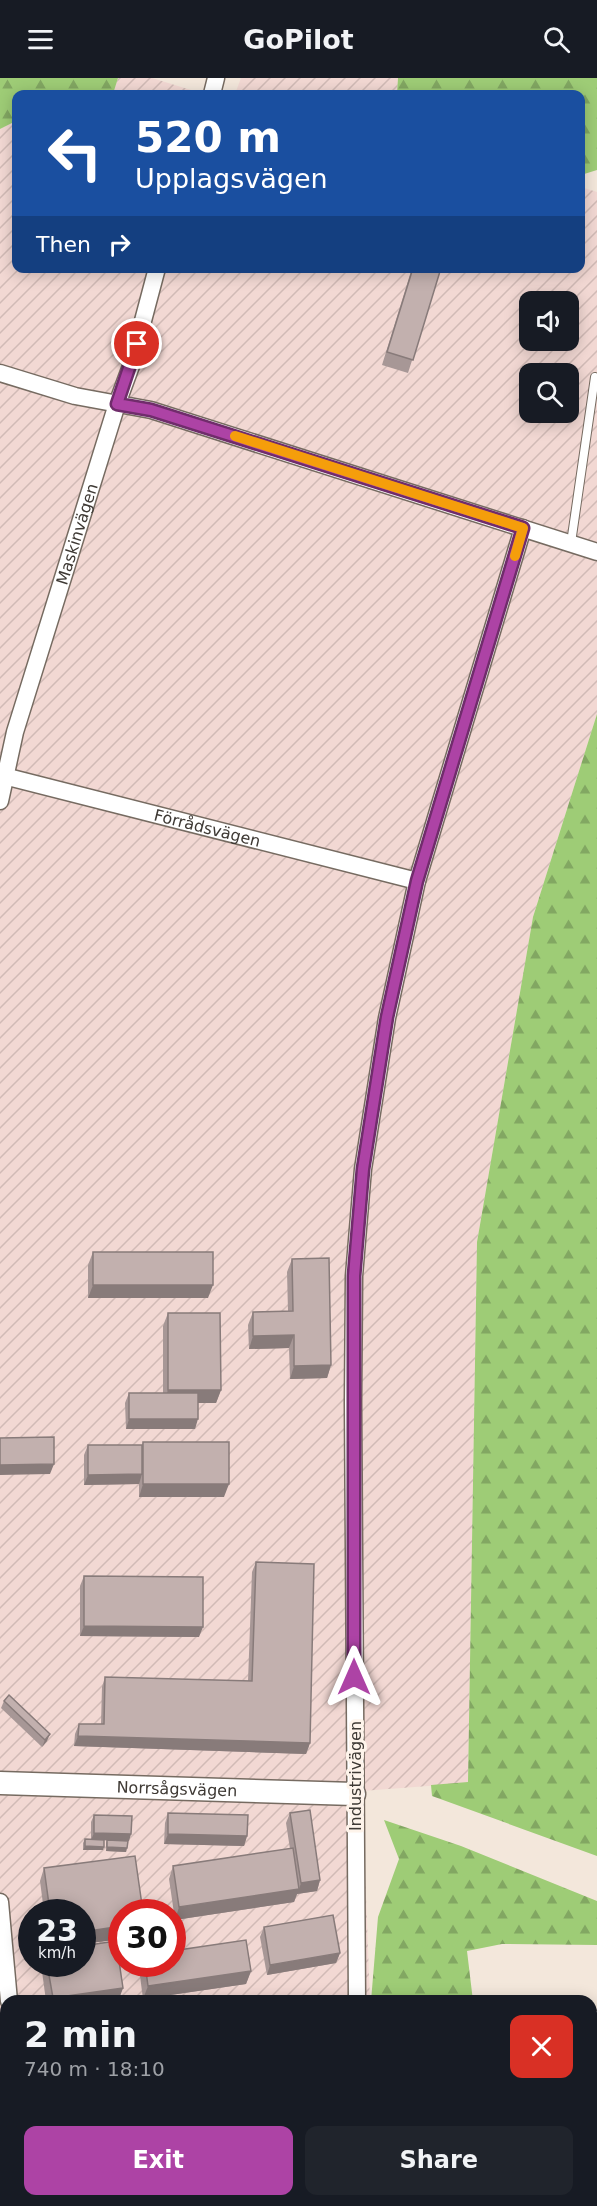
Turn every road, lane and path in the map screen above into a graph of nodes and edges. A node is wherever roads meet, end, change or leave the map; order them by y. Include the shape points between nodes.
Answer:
1 (156, 273) edge
2 (0, 373) edge
3 (595, 377) dead end
4 (117, 404) junction
5 (523, 528) junction
6 (572, 543) junction
7 (597, 552) edge
8 (3, 776) edge
9 (0, 801) edge
10 (417, 881) junction
11 (0, 1783) edge
12 (354, 1794) junction
13 (0, 1902) edge
14 (8, 1995) edge
15 (357, 1995) edge

1 - 4 street, Maskinvägen
2 - 4 street via 75,396
3 - 6 lane
4 - 5 street via 151,410
4 - 8 street, Maskinvägen
5 - 6 street
5 - 10 street, Industrivägen
6 - 7 street
8 - 9 street, Maskinvägen
8 - 10 street, Förrådsvägen
10 - 12 street, Industrivägen via 387,1017 363,1169 354,1276
11 - 12 street, Norrsågsvägen
12 - 15 street, Industrivägen
13 - 14 street

